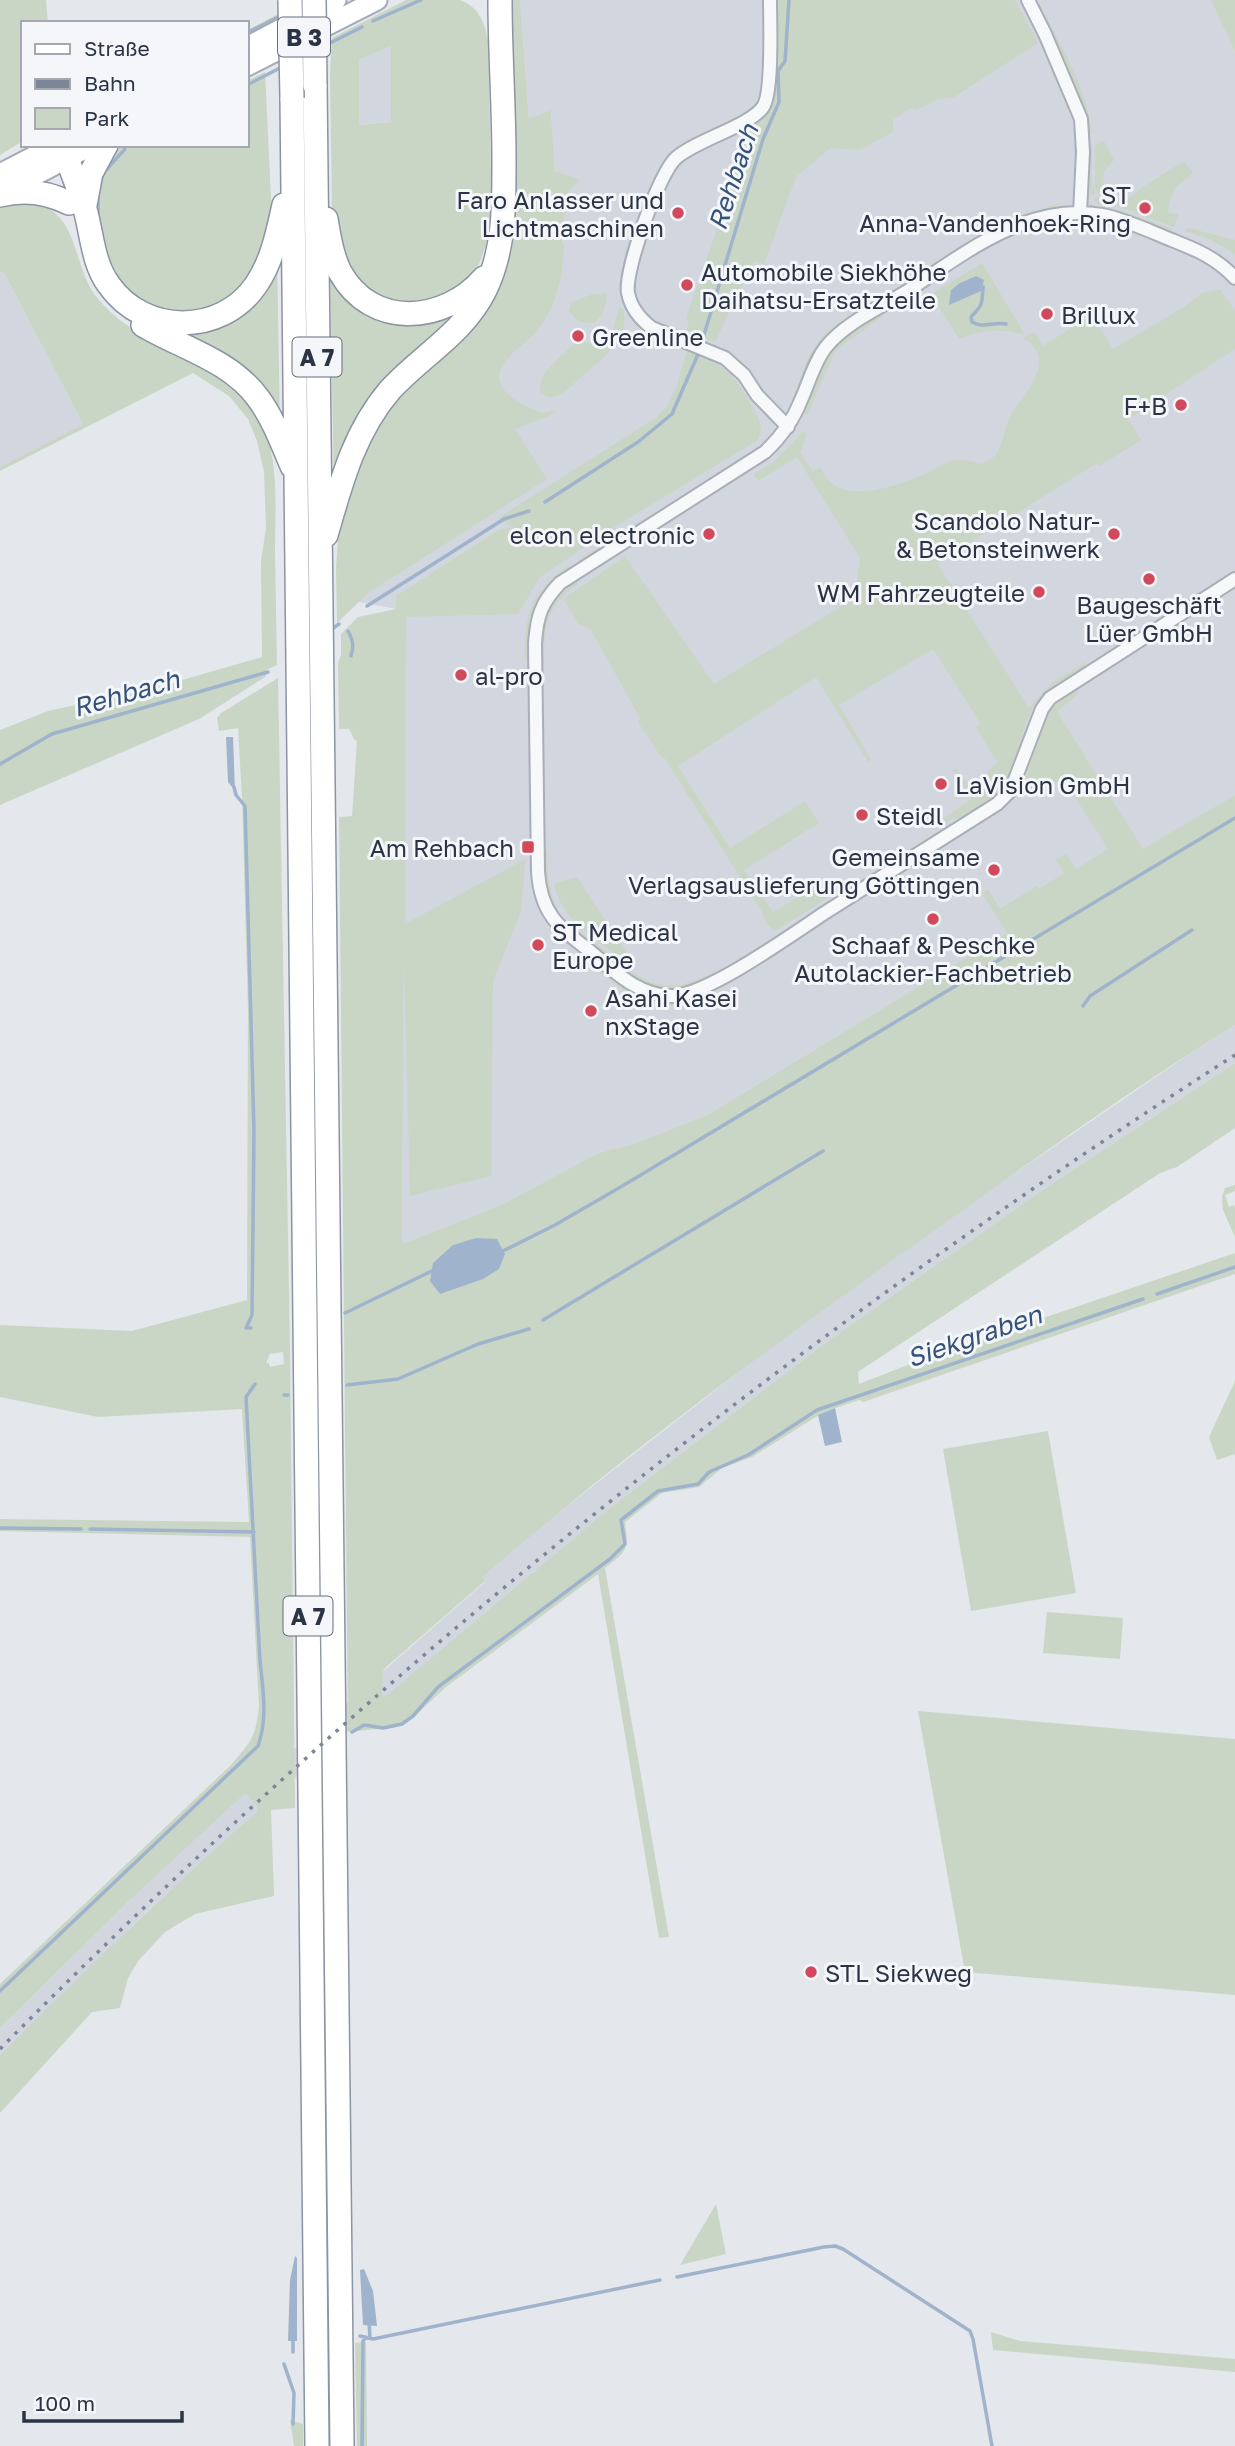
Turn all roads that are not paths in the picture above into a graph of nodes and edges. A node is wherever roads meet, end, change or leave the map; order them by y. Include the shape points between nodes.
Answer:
1 (290, 0) edge
2 (314, 0) edge
3 (337, 0) edge
4 (377, 0) edge
5 (770, 0) edge
6 (1028, 0) edge
7 (491, 2) edge
8 (248, 46) edge
9 (248, 65) edge
10 (83, 147) edge
11 (105, 147) edge
12 (57, 153) edge
13 (316, 157) junction
14 (292, 164) junction
15 (0, 174) edge
16 (0, 194) edge
17 (77, 206) junction
18 (1080, 213) junction
19 (495, 260) junction
20 (1235, 278) edge
21 (788, 427) junction
22 (296, 476) junction
23 (320, 558) junction
24 (1235, 579) edge
25 (317, 2446) edge
26 (342, 2446) edge

1 - 14 highway, A 7, bridge
2 - 13 highway, A 7, bridge
3 - 8 main road, B 3
4 - 9 main road, B 3
5 - 21 street via 765,105 685,151 665,170 629,274 629,298 652,328 712,351 736,366
6 - 18 street via 1081,119
7 - 19 highway via 500,33 504,207
10 - 12 main road
11 - 17 highway
12 - 15 main road
12 - 16 main road
12 - 17 highway
13 - 19 highway via 335,258 349,284 370,302 405,313 432,312 477,285
13 - 23 highway, A 7
14 - 17 highway via 277,235 261,277 249,295 231,309 199,322 155,319 116,294 100,270
14 - 22 highway, A 7
16 - 17 highway via 32,191
17 - 22 highway via 93,272 102,289 144,326 207,356 249,387 270,418
18 - 20 street via 1125,221 1174,241 1213,258
18 - 21 street via 1053,214 1000,233 844,331 817,361
19 - 23 highway via 471,314 401,379 364,426 347,464
21 - 24 street via 765,452 560,583 541,607 536,623 541,898 552,920 564,931 629,982 655,994 687,995 708,986 997,804 1011,790 1049,698
22 - 25 highway, A 7
23 - 26 highway, A 7

